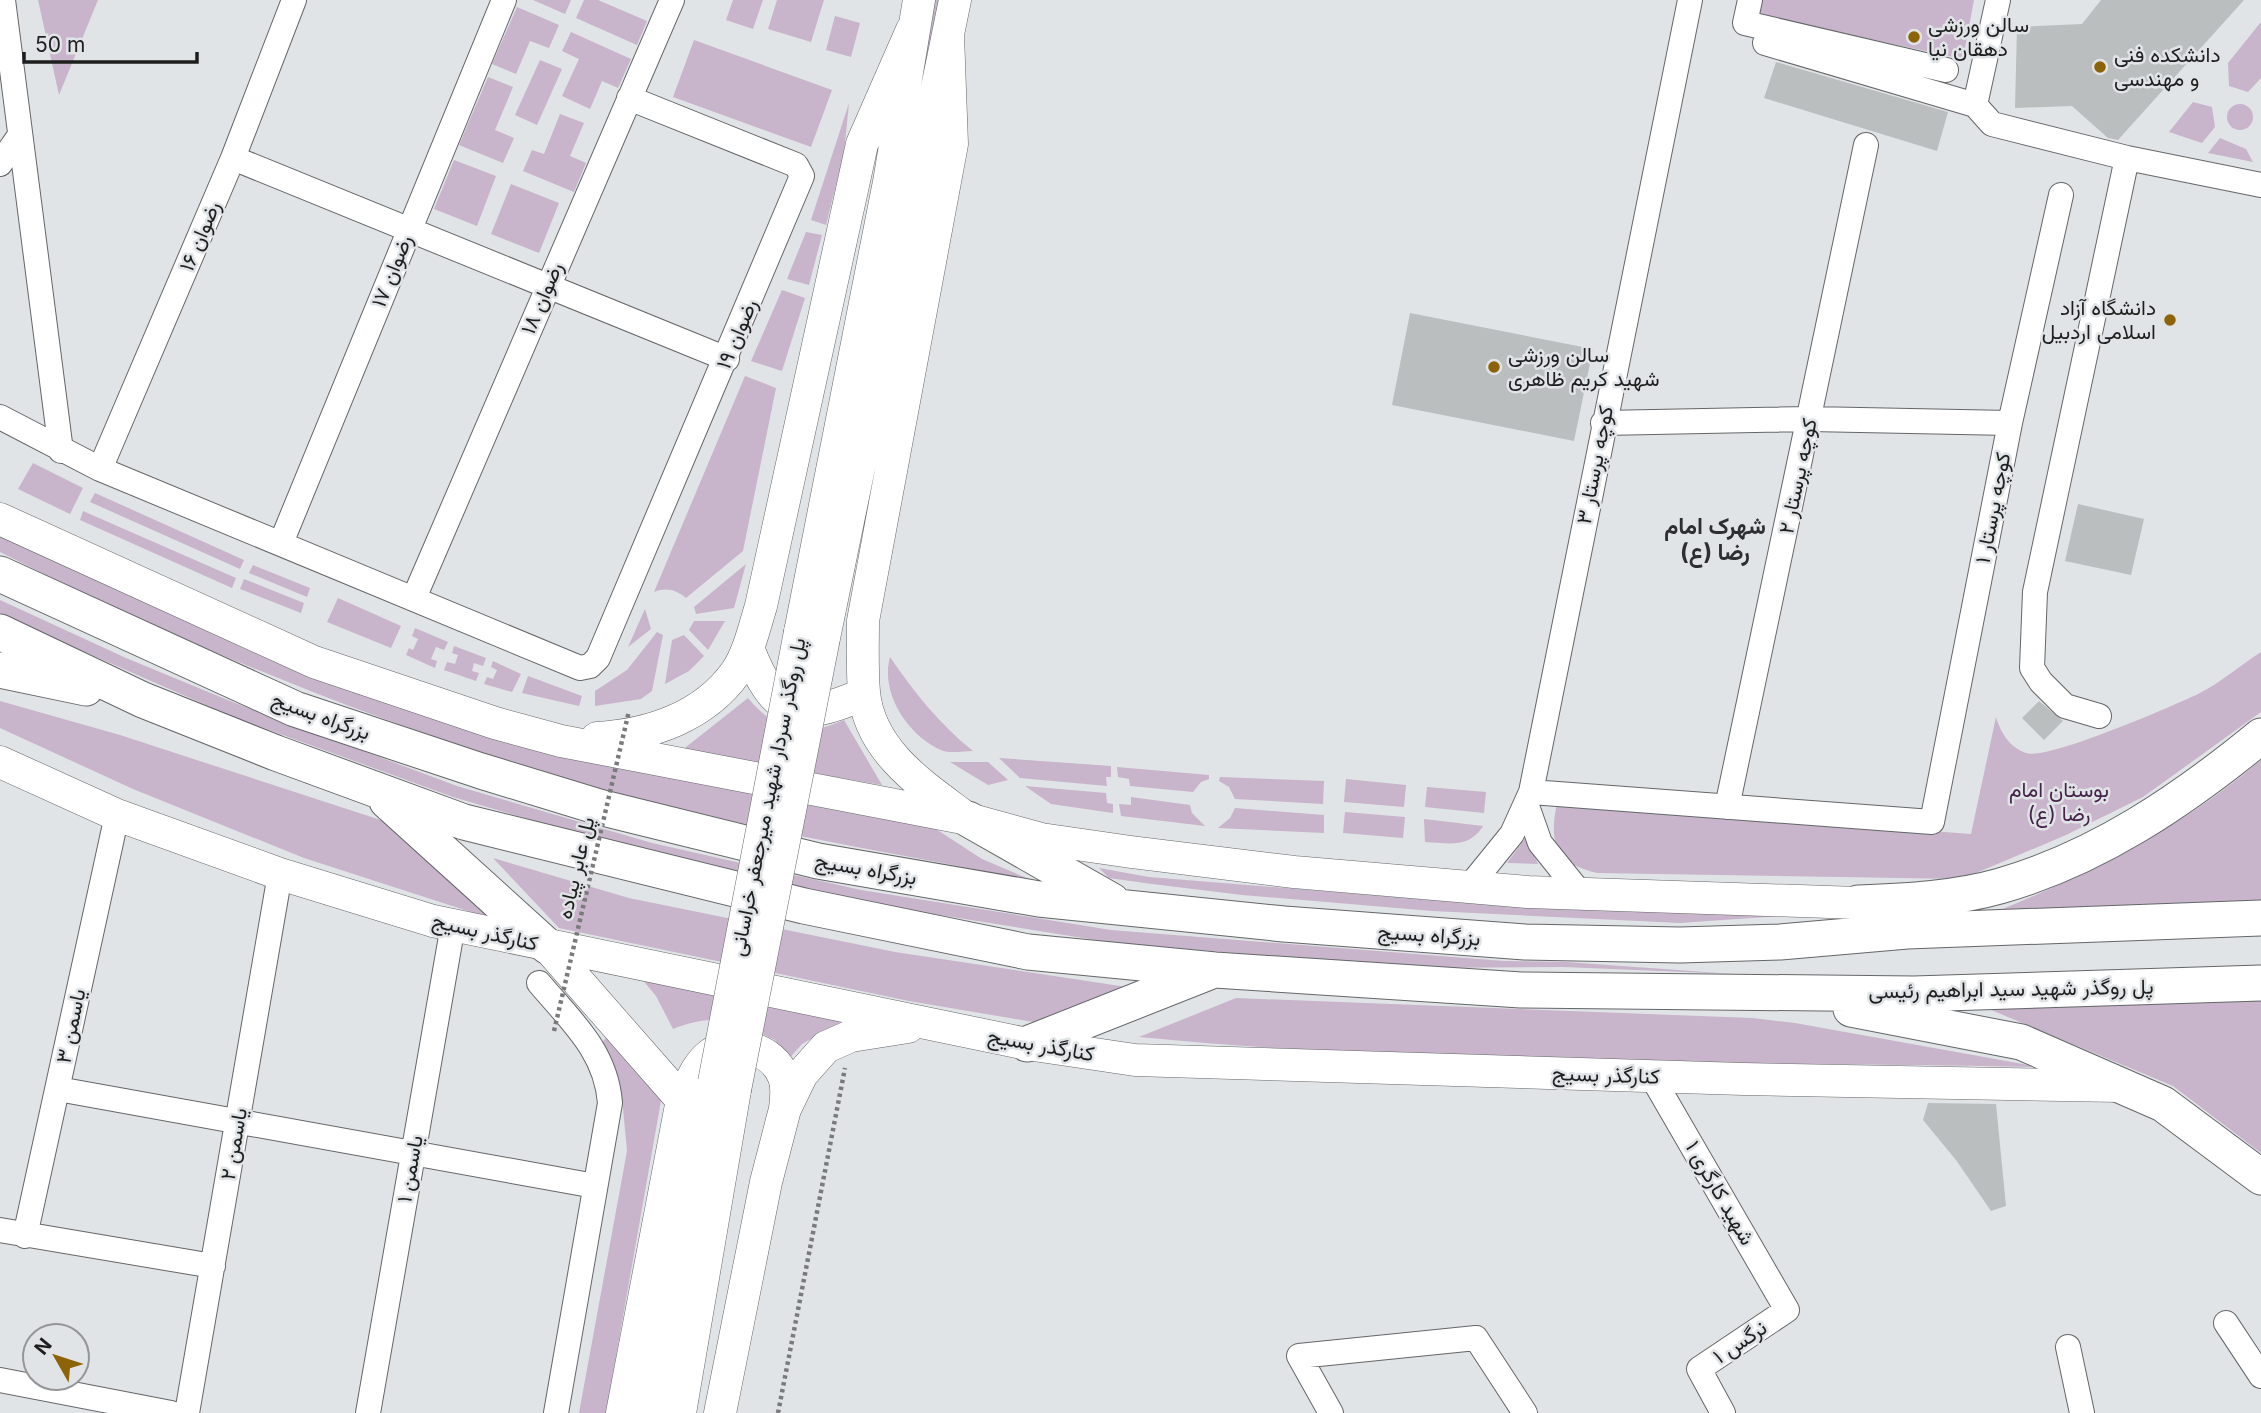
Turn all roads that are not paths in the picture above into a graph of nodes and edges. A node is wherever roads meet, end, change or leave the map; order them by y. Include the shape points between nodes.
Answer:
1 (3, 0) edge
2 (294, 0) edge
3 (504, 0) edge
4 (672, 0) edge
5 (955, 0) edge
6 (1690, 0) edge
7 (1750, 0) edge
8 (1998, 0) edge
9 (916, 15) edge
10 (948, 36) junction
11 (1765, 43) dead end
12 (1946, 70) dead end
13 (629, 98) junction
14 (1975, 104) junction
15 (20, 135) junction
16 (1866, 145) dead end
17 (233, 158) junction
18 (2127, 158) junction
19 (0, 164) edge
20 (903, 184) junction
21 (2261, 185) edge
22 (2061, 195) dead end
23 (409, 229) junction
24 (547, 286) junction
25 (727, 359) junction
26 (0, 417) edge
27 (1810, 419) junction
28 (1603, 423) junction
29 (2010, 423) junction
30 (61, 452) junction
31 (100, 469) junction
32 (0, 519) edge
33 (281, 543) junction
34 (0, 574) edge
35 (414, 598) junction
36 (0, 632) edge
37 (748, 648) junction
38 (0, 670) edge
39 (864, 694) junction
40 (143, 699) junction
41 (2099, 716) dead end
42 (2261, 736) edge
43 (561, 741) junction
44 (0, 762) edge
45 (374, 789) junction
46 (1529, 799) junction
47 (1727, 807) junction
48 (117, 815) junction
49 (968, 819) junction
50 (280, 874) junction
51 (1469, 887) junction
52 (1581, 894) junction
53 (1858, 903) joint
54 (1124, 908) junction
55 (2261, 918) edge
56 (453, 925) junction
57 (547, 946) junction
58 (1215, 970) junction
59 (540, 983) dead end
60 (2261, 983) edge
61 (1761, 992) junction
62 (930, 1024) junction
63 (1027, 1044) junction
64 (1652, 1076) junction
65 (724, 1086) junction
66 (2122, 1086) junction
67 (58, 1089) junction
68 (682, 1100) junction
69 (785, 1110) junction
70 (237, 1121) junction
71 (413, 1156) junction
72 (2261, 1177) edge
73 (595, 1186) junction
74 (0, 1230) edge
75 (25, 1236) junction
76 (213, 1266) junction
77 (1787, 1310) joint
78 (2226, 1323) dead end
79 (2068, 1347) dead end
80 (2261, 1376) edge
81 (0, 1380) edge
82 (171, 1413) edge
83 (187, 1413) edge
84 (368, 1413) edge
85 (556, 1413) edge
86 (622, 1413) edge
87 (650, 1413) edge
88 (680, 1413) edge
89 (720, 1413) edge
90 (1331, 1413) edge
91 (1525, 1413) edge
92 (1723, 1413) edge
93 (2082, 1413) edge

1 - 15 street
2 - 17 street, رضوان ۱۶
3 - 23 street, رضوان ۱۷
4 - 13 street, رضوان ۱۸
5 - 10 main road
6 - 28 street, کوچه پرستار ۳
7 - 12 street via 1745,23
8 - 14 street
9 - 20 main road
9 - 37 main road via 862,144
10 - 20 main road
10 - 39 main road via 952,144 863,621
11 - 14 street
13 - 24 street, رضوان ۱۸
13 - 25 street, رضوان ۱۹ via 796,165 802,176
14 - 18 street via 1992,124
15 - 19 street
15 - 30 street
16 - 27 street, کوچه پرستار ۲
17 - 23 street
17 - 31 street, رضوان ۱۶
18 - 21 street
18 - 41 street via 2035,592 2032,668 2065,706
20 - 65 main road, پل روگذر سردار شهید میرجعفر خراسانی, bridge
22 - 29 street, کوچه پرستار ۱
23 - 24 street
23 - 33 street, رضوان ۱۷
24 - 25 street
24 - 35 street, رضوان ۱۸
25 - 35 street, رضوان ۱۹ via 598,659 590,666 579,667
26 - 30 street
27 - 28 street
27 - 29 street
27 - 47 street, کوچه پرستار ۲
28 - 46 street, کوچه پرستار ۳
29 - 47 street, کوچه پرستار ۱ via 1932,822
30 - 31 street
31 - 33 street
32 - 43 main road via 314,663
33 - 35 street
34 - 54 highway, بزرگراه بسیج via 296,709 598,807 818,861 1039,900
36 - 40 highway
37 - 39 main road via 761,682 785,707 810,713
37 - 43 main road via 735,673 694,713 632,736
38 - 40 highway
39 - 49 main road via 882,744 912,778
40 - 45 highway
42 - 53 highway via 2134,828 2067,863 1998,887 1920,900
43 - 49 main road
44 - 48 main road, کنارگذر بسیج
45 - 57 highway
45 - 58 highway via 464,822 804,906 1028,952
46 - 47 street
46 - 51 street via 1500,853
46 - 52 street via 1540,843
48 - 50 main road, کنارگذر بسیج
48 - 67 street, یاسمن ۳
49 - 51 main road via 1041,839 1130,852
49 - 54 highway
50 - 56 main road, کنارگذر بسیج
50 - 70 street, یاسمن ۲
51 - 52 main road
52 - 53 main road
54 - 55 highway, بزرگراه بسیج via 1525,942 1680,944
56 - 57 main road, کنارگذر بسیج
56 - 71 street, یاسمن ۱
57 - 62 main road, کنارگذر بسیج
57 - 68 main road
58 - 61 highway via 1521,990
58 - 63 highway
59 - 73 street via 602,1062 608,1080 610,1103
60 - 61 highway, پل روگذر شهید سید ابراهیم رئیسی via 1914,994
61 - 66 highway via 2021,1042
62 - 63 main road, کنارگذر بسیج
62 - 69 main road via 851,1036 826,1047 802,1074
63 - 64 main road, کنارگذر بسیج via 1135,1060
64 - 66 main road, کنارگذر بسیج
64 - 77 street, شهید کارگری ۱
65 - 87 main road, پل روگذر سردار شهید میرجعفر خراسانی
65 - 88 main road, پل روگذر سردار شهید میرجعفر خراسانی
66 - 72 highway via 2163,1104
67 - 70 street
67 - 75 street, یاسمن ۳
68 - 69 main road via 700,1064 712,1053 745,1046 761,1051 783,1076
68 - 86 main road
69 - 89 main road
70 - 71 street
70 - 76 street, یاسمن ۲
71 - 73 street
71 - 84 street, یاسمن ۱
73 - 85 street
74 - 75 street
75 - 76 street
76 - 83 street, یاسمن ۲
77 - 92 street, نرگس ۱ via 1699,1369
78 - 80 street
79 - 93 street
81 - 82 street
90 - 91 street via 1298,1356 1476,1338

